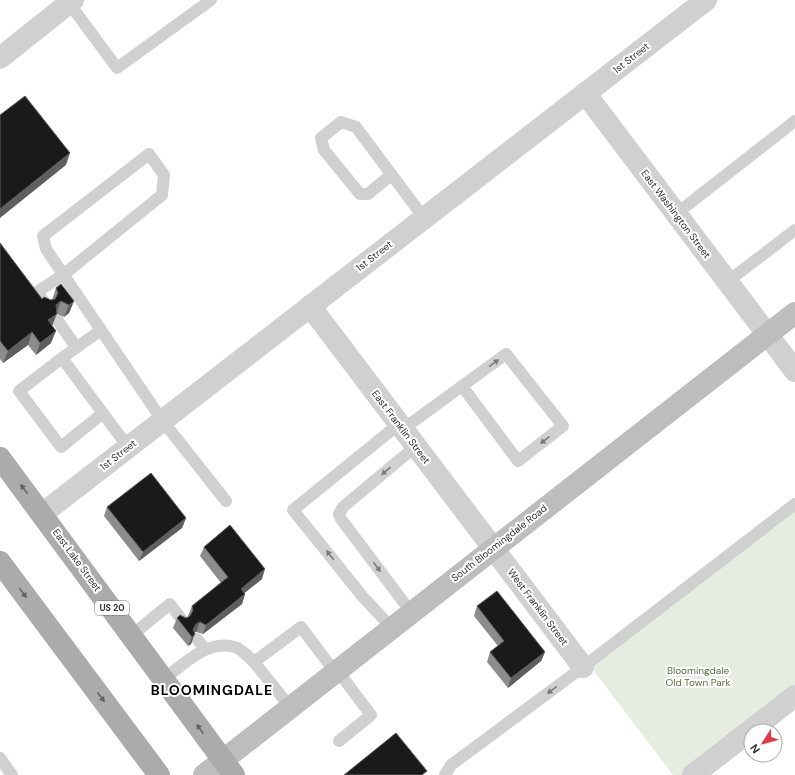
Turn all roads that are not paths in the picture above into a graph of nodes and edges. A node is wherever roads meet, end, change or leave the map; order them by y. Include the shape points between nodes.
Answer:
1 (210, 0) edge
2 (706, 0) edge
3 (71, 2) edge
4 (0, 58) edge
5 (585, 93) junction
6 (795, 121) edge
7 (391, 175) junction
8 (676, 214) junction
9 (424, 218) junction
10 (795, 230) edge
11 (63, 275) junction
12 (727, 282) junction
13 (46, 305) edge
14 (310, 306) junction
15 (795, 313) edge
16 (58, 322) edge
17 (101, 330) junction
18 (767, 335) junction
19 (76, 347) junction
20 (62, 358) junction
21 (795, 371) edge
22 (462, 386) junction
23 (103, 413) junction
24 (162, 420) junction
25 (406, 433) junction
26 (128, 447) junction
27 (0, 458) edge
28 (226, 501) dead end
29 (795, 504) edge
30 (42, 514) junction
31 (493, 548) junction
32 (0, 562) edge
33 (411, 612) junction
34 (182, 620) edge
35 (391, 627) junction
36 (132, 635) junction
37 (197, 639) edge
38 (205, 649) junction
39 (254, 662) junction
40 (584, 667) junction
41 (336, 671) junction
42 (164, 679) junction
43 (795, 696) edge
44 (290, 707) junction
45 (339, 741) dead end
46 (0, 758) edge
47 (228, 768) edge
48 (12, 775) edge
49 (159, 775) edge
50 (204, 775) edge
51 (445, 775) edge
52 (693, 775) edge

1 - 3 lane via 117,68
2 - 5 street, 1st Street
3 - 4 street
5 - 8 street, East Washington Street
5 - 9 street, 1st Street
6 - 8 lane
7 - 7 lane via 356,127 341,122 322,138 324,150 360,194 368,194
7 - 9 lane
8 - 12 street, East Washington Street
9 - 14 street, 1st Street
10 - 12 lane
11 - 11 lane via 46,249 43,236 149,154 164,175 162,195
11 - 13 lane via 37,292
11 - 17 lane
12 - 18 street, East Washington Street
14 - 24 street, 1st Street
14 - 25 street, East Franklin Street
15 - 18 main road, South Bloomingdale Road
16 - 19 lane
17 - 19 lane
17 - 24 lane
18 - 21 street, East Washington Street
18 - 31 main road, South Bloomingdale Road
19 - 20 lane
20 - 23 lane
20 - 23 lane via 19,391 61,447
22 -> 22 lane via 506,354 563,426 518,461
22 - 25 lane
23 - 26 lane
24 - 26 street, 1st Street
24 - 28 lane
25 - 31 street, East Franklin Street
25 -> 33 lane via 339,514
35 -> 25 lane via 363,597 293,510
26 - 30 street, 1st Street
30 -> 27 main road, East Lake Street / US 20
29 - 40 lane
30 - 36 main road, East Lake Street / US 20
31 - 33 main road, South Bloomingdale Road
31 - 40 street, West Franklin Street
32 -> 49 main road
33 - 35 main road, South Bloomingdale Road
34 - 36 lane via 170,604
35 - 41 main road, South Bloomingdale Road
36 - 42 main road, East Lake Street / US 20
37 - 38 lane
38 - 39 lane via 215,646 235,647
38 - 42 lane
39 - 41 lane via 300,627
39 - 44 lane
40 -> 51 lane via 451,765
41 - 44 main road, South Bloomingdale Road
41 - 45 lane via 371,715
47 -> 42 main road, East Lake Street / US 20
43 - 52 street
44 - 47 main road, South Bloomingdale Road
46 - 48 lane
47 - 50 main road, South Bloomingdale Road

